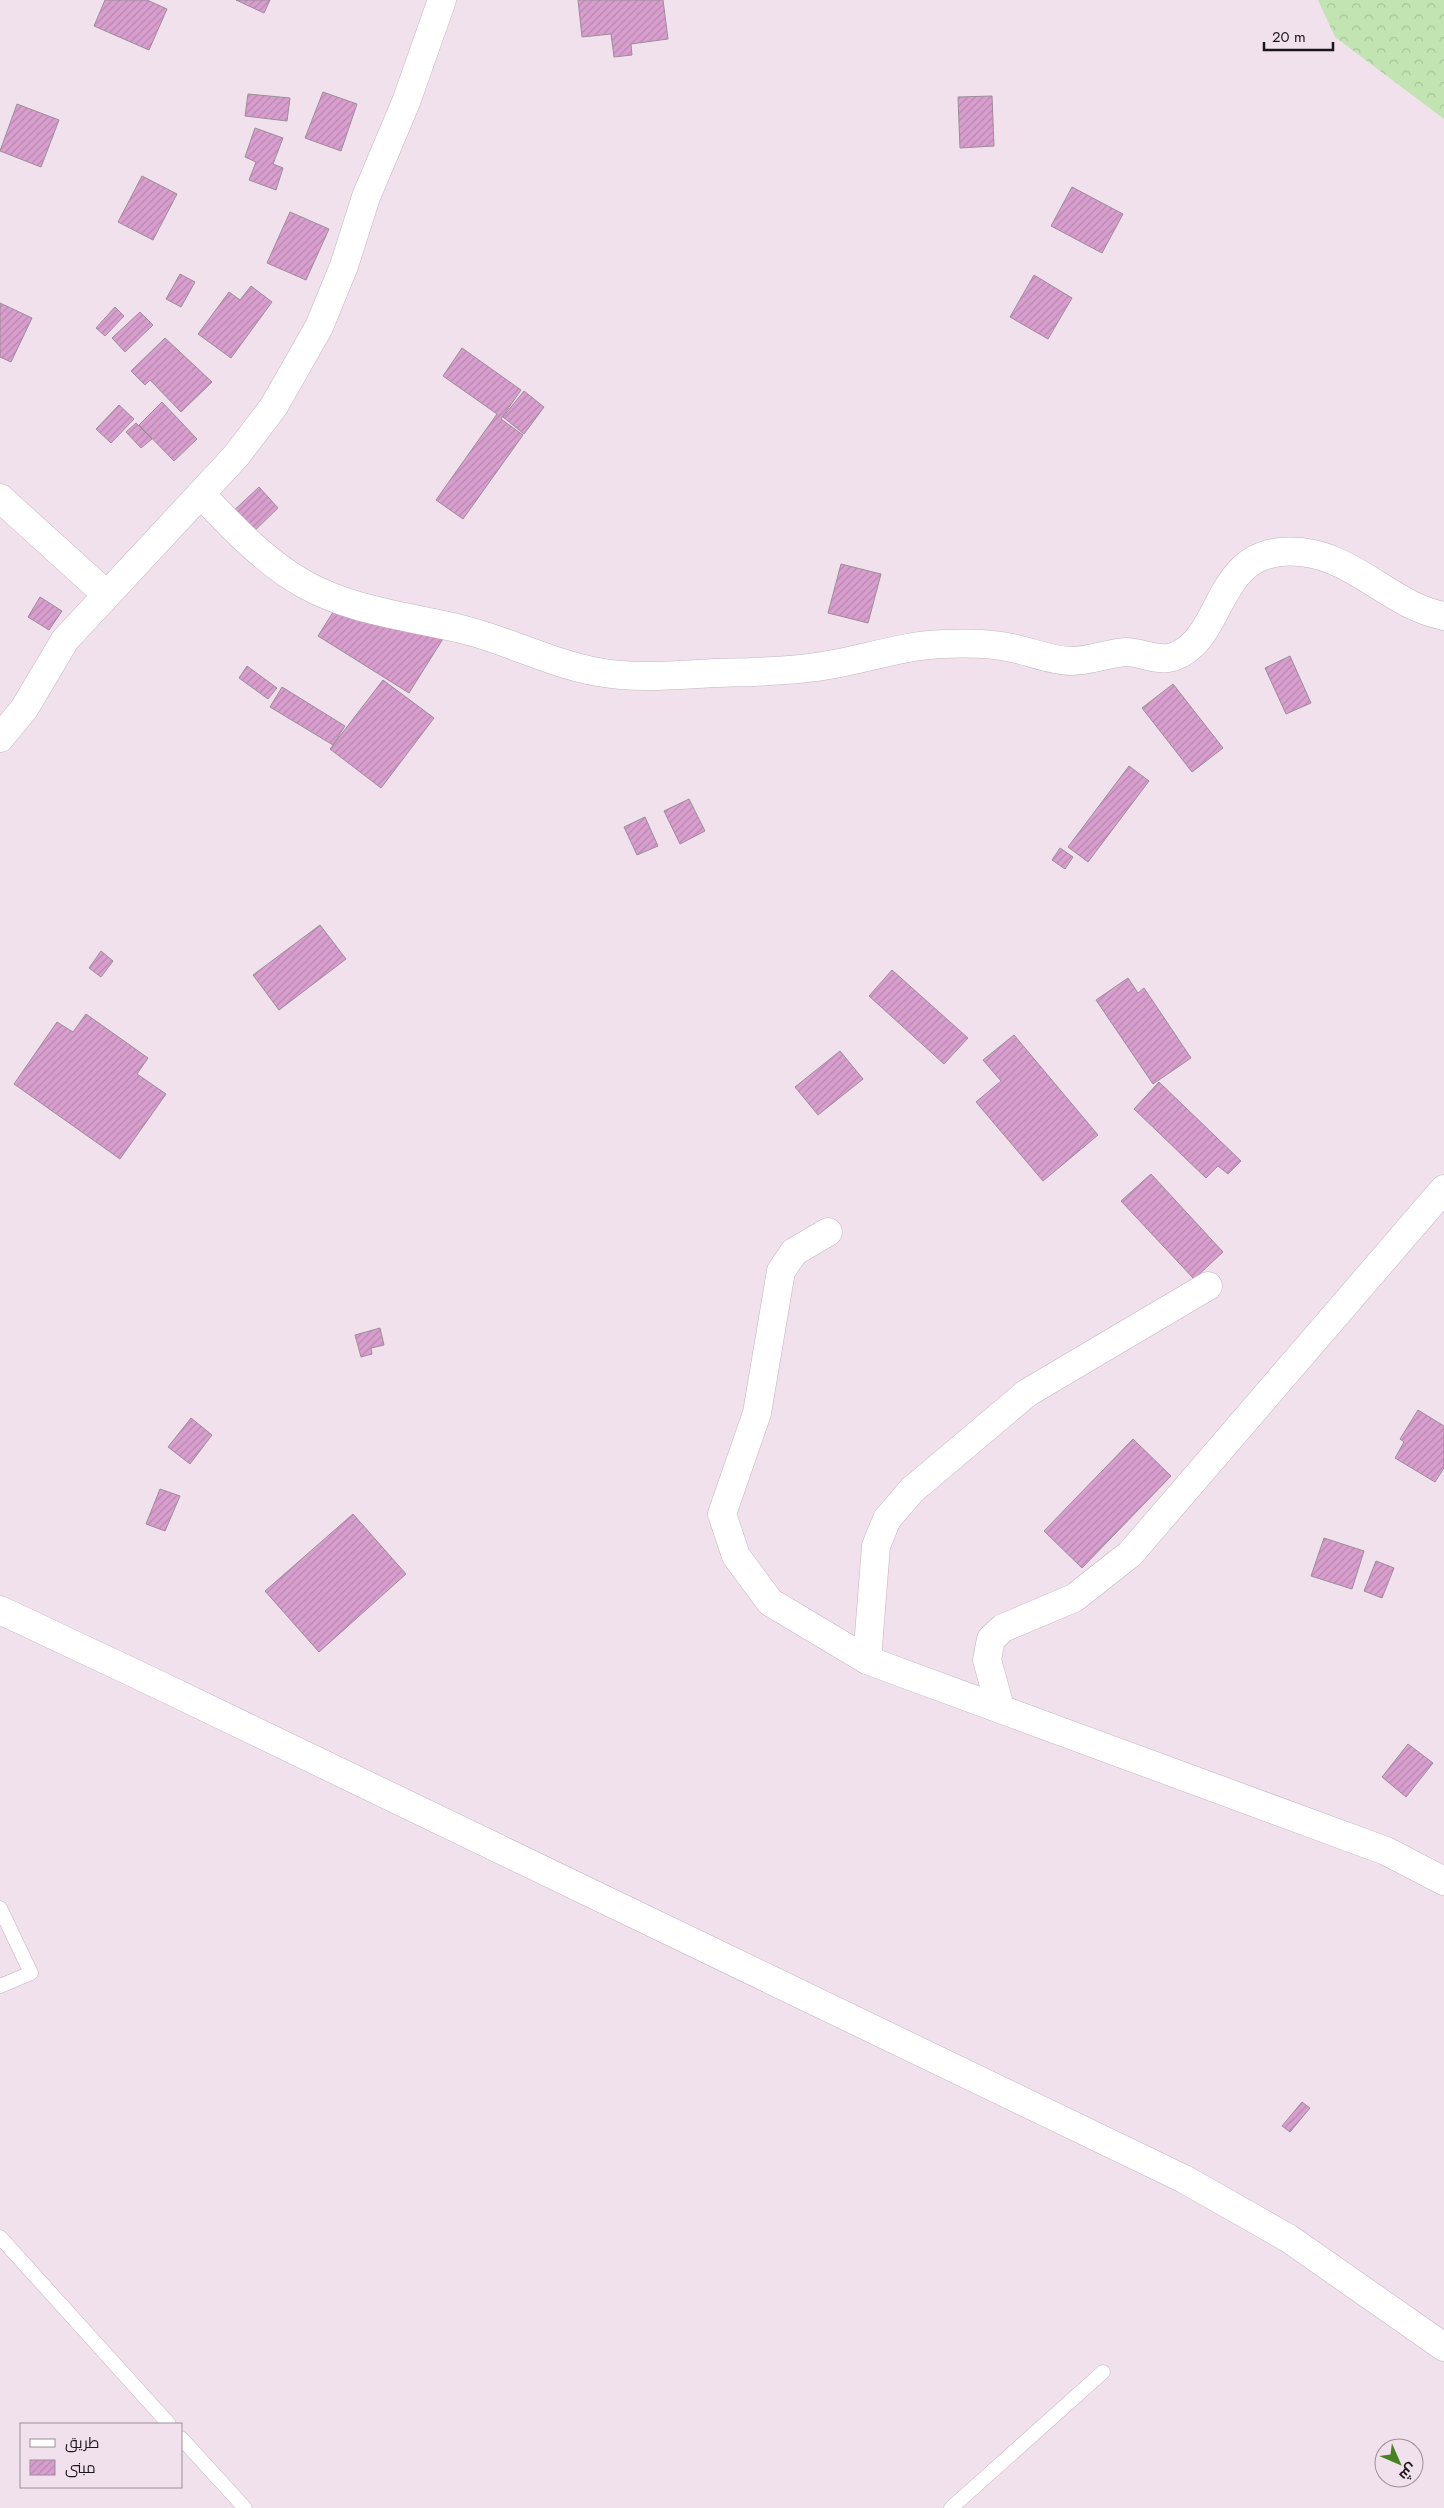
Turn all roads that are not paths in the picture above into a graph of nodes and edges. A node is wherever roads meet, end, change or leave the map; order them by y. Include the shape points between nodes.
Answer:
1 (442, 0) edge
2 (201, 494) junction
3 (0, 498) edge
4 (106, 594) junction
5 (1444, 616) edge
6 (0, 738) edge
7 (1444, 1189) edge
8 (828, 1232) dead end
9 (1208, 1286) dead end
10 (0, 1610) edge
11 (867, 1660) junction
12 (1000, 1707) junction
13 (1444, 1881) edge
14 (0, 1908) edge
15 (0, 1986) edge
16 (0, 2237) edge
17 (1444, 2347) edge
18 (1103, 2372) dead end
19 (168, 2423) edge
20 (182, 2439) edge
21 (245, 2508) edge
22 (951, 2508) edge

1 - 2 street via 319,327 274,406 236,456
2 - 4 street
2 - 5 street via 232,527 300,582 336,600 460,628 555,660 620,675 817,667 918,646 944,644 1010,647 1071,661 1129,652 1174,657 1196,641 1242,570 1255,559 1282,552 1315,554 1346,565 1415,606
3 - 4 street
4 - 6 street via 65,640 24,709
7 - 12 street via 1130,1554 1074,1598 1002,1628 991,1639 987,1660
8 - 11 street via 794,1252 781,1271 756,1412 722,1514 736,1556 770,1602
9 - 11 street via 1027,1393 912,1490 887,1519 876,1546
10 - 17 street via 1184,2179 1288,2238
11 - 12 street
12 - 13 street via 1386,1851
14 - 15 lane via 31,1972
16 - 19 lane
18 - 22 lane
20 - 21 lane

